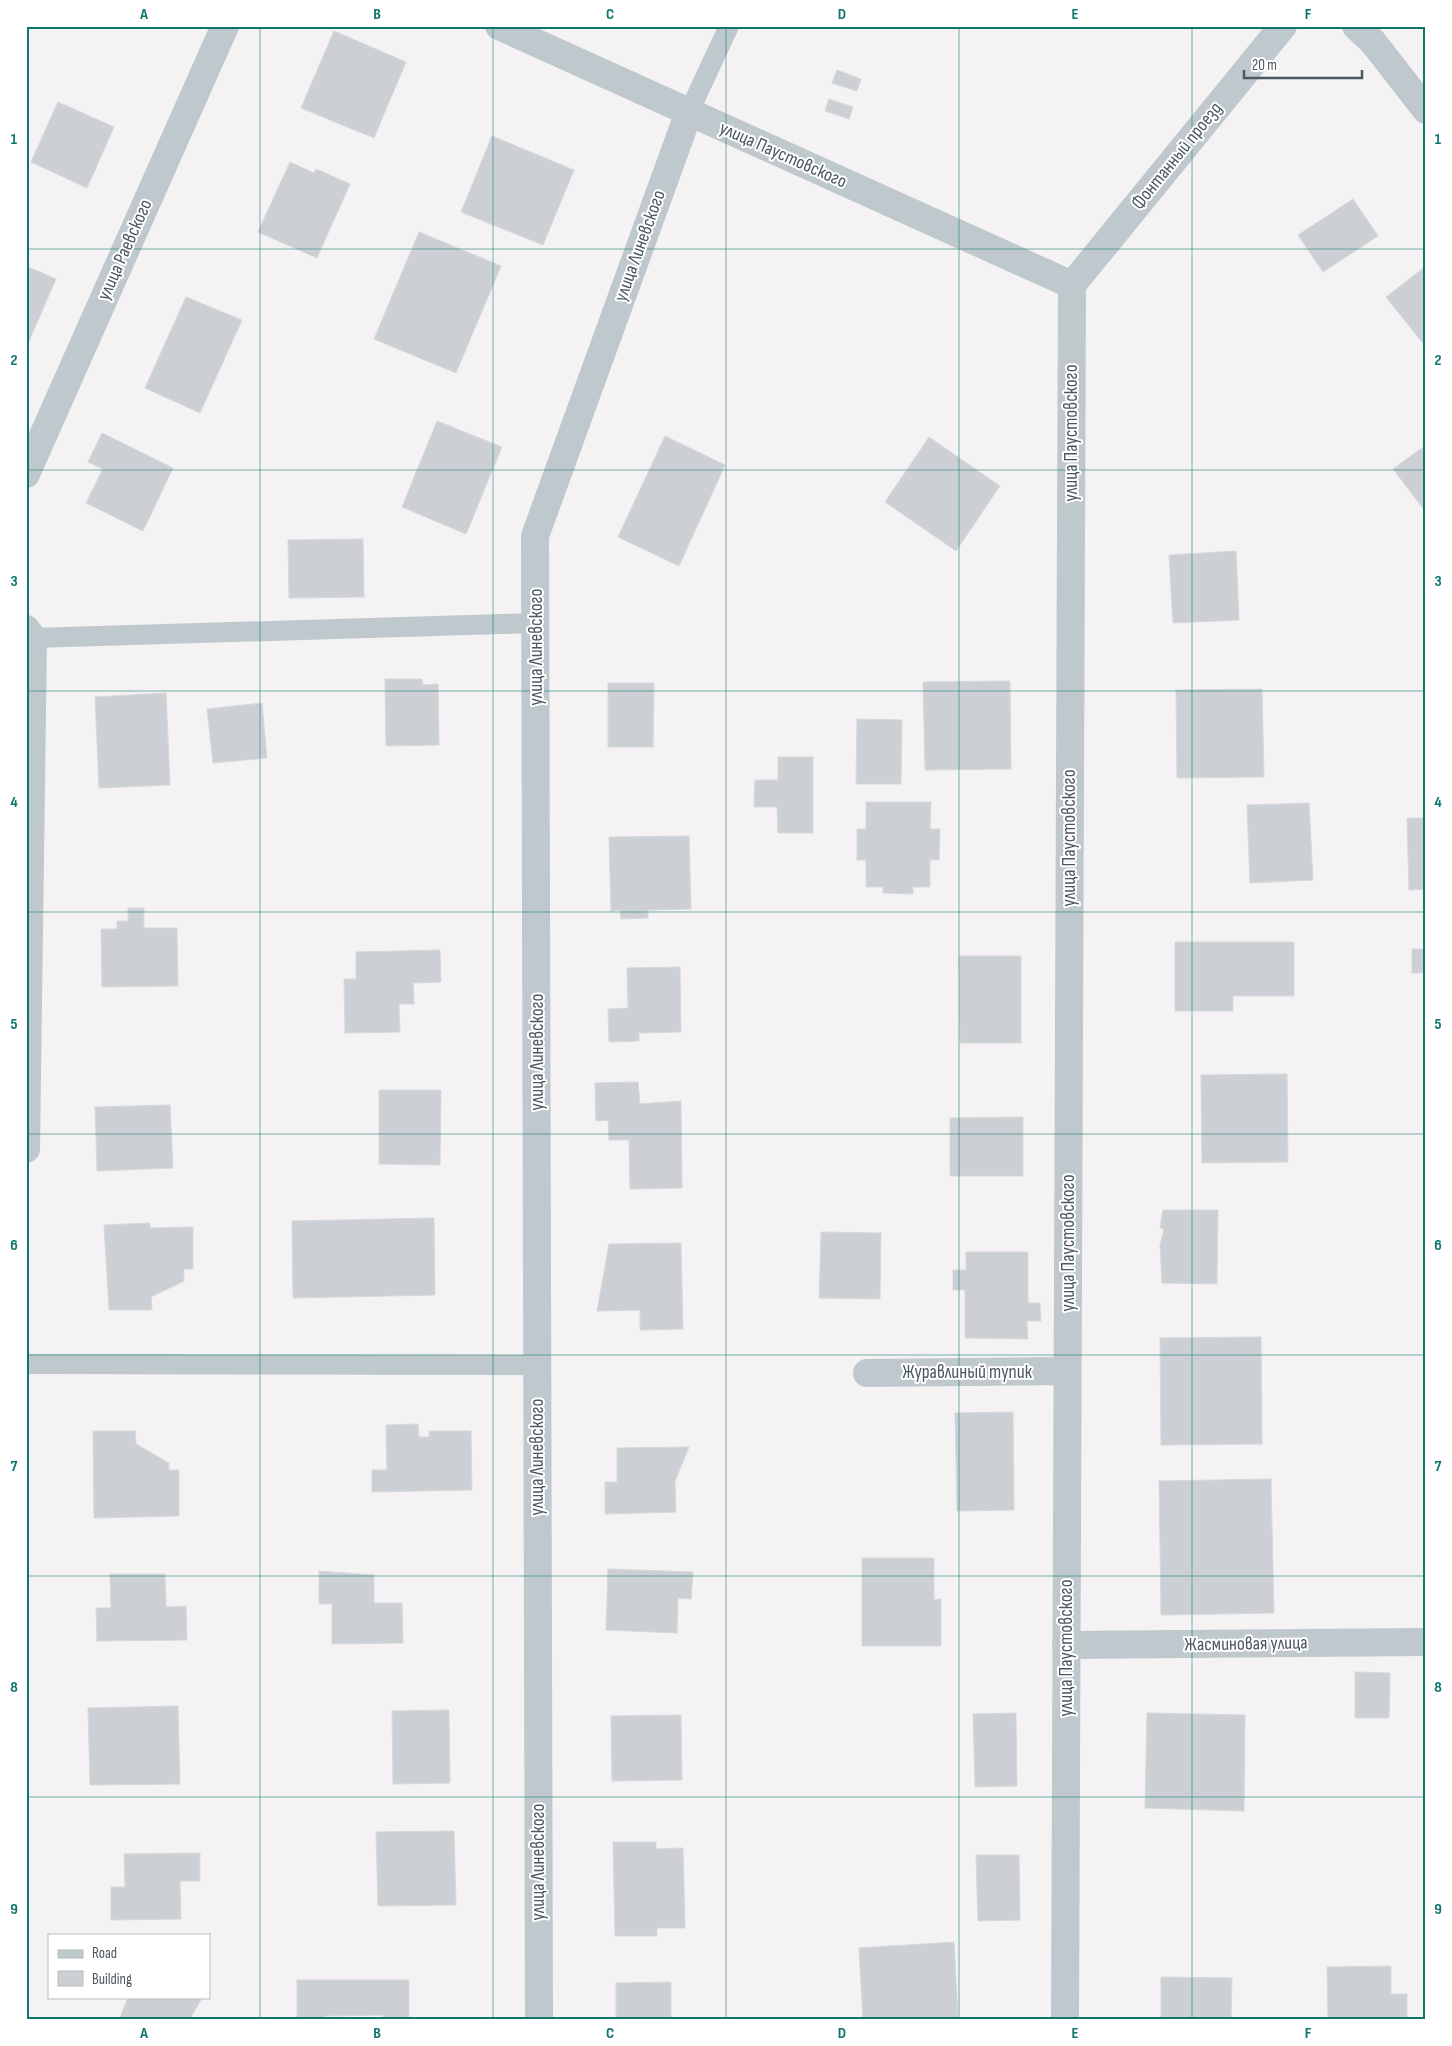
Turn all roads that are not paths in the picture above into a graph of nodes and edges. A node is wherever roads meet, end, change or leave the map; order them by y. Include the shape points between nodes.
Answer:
1 (224, 26) edge
2 (499, 26) edge
3 (729, 26) edge
4 (1283, 26) edge
5 (1356, 26) edge
6 (1426, 110) edge
7 (689, 112) junction
8 (1072, 285) junction
9 (26, 474) edge
10 (536, 623) junction
11 (30, 634) edge
12 (26, 1149) edge
13 (26, 1364) edge
14 (537, 1364) junction
15 (1067, 1371) junction
16 (867, 1373) dead end
17 (1426, 1642) edge
18 (1066, 1645) junction
19 (538, 2020) edge
20 (1065, 2020) edge

1 - 9 street, улица Раевского
2 - 7 street, улица Паустовского
3 - 7 lane
4 - 8 street, Фонтанный проезд
5 - 6 street via 1374,42
7 - 8 street, улица Паустовского
7 - 10 street, улица Линевского via 535,536
8 - 15 street, улица Паустовского
10 - 11 lane
10 - 14 street, улица Линевского
11 - 12 street
13 - 14 lane
14 - 19 street, улица Линевского
15 - 16 street, Журавлиный тупик
15 - 18 street, улица Паустовского
17 - 18 street, Жасминовая улица
18 - 20 street, улица Паустовского

